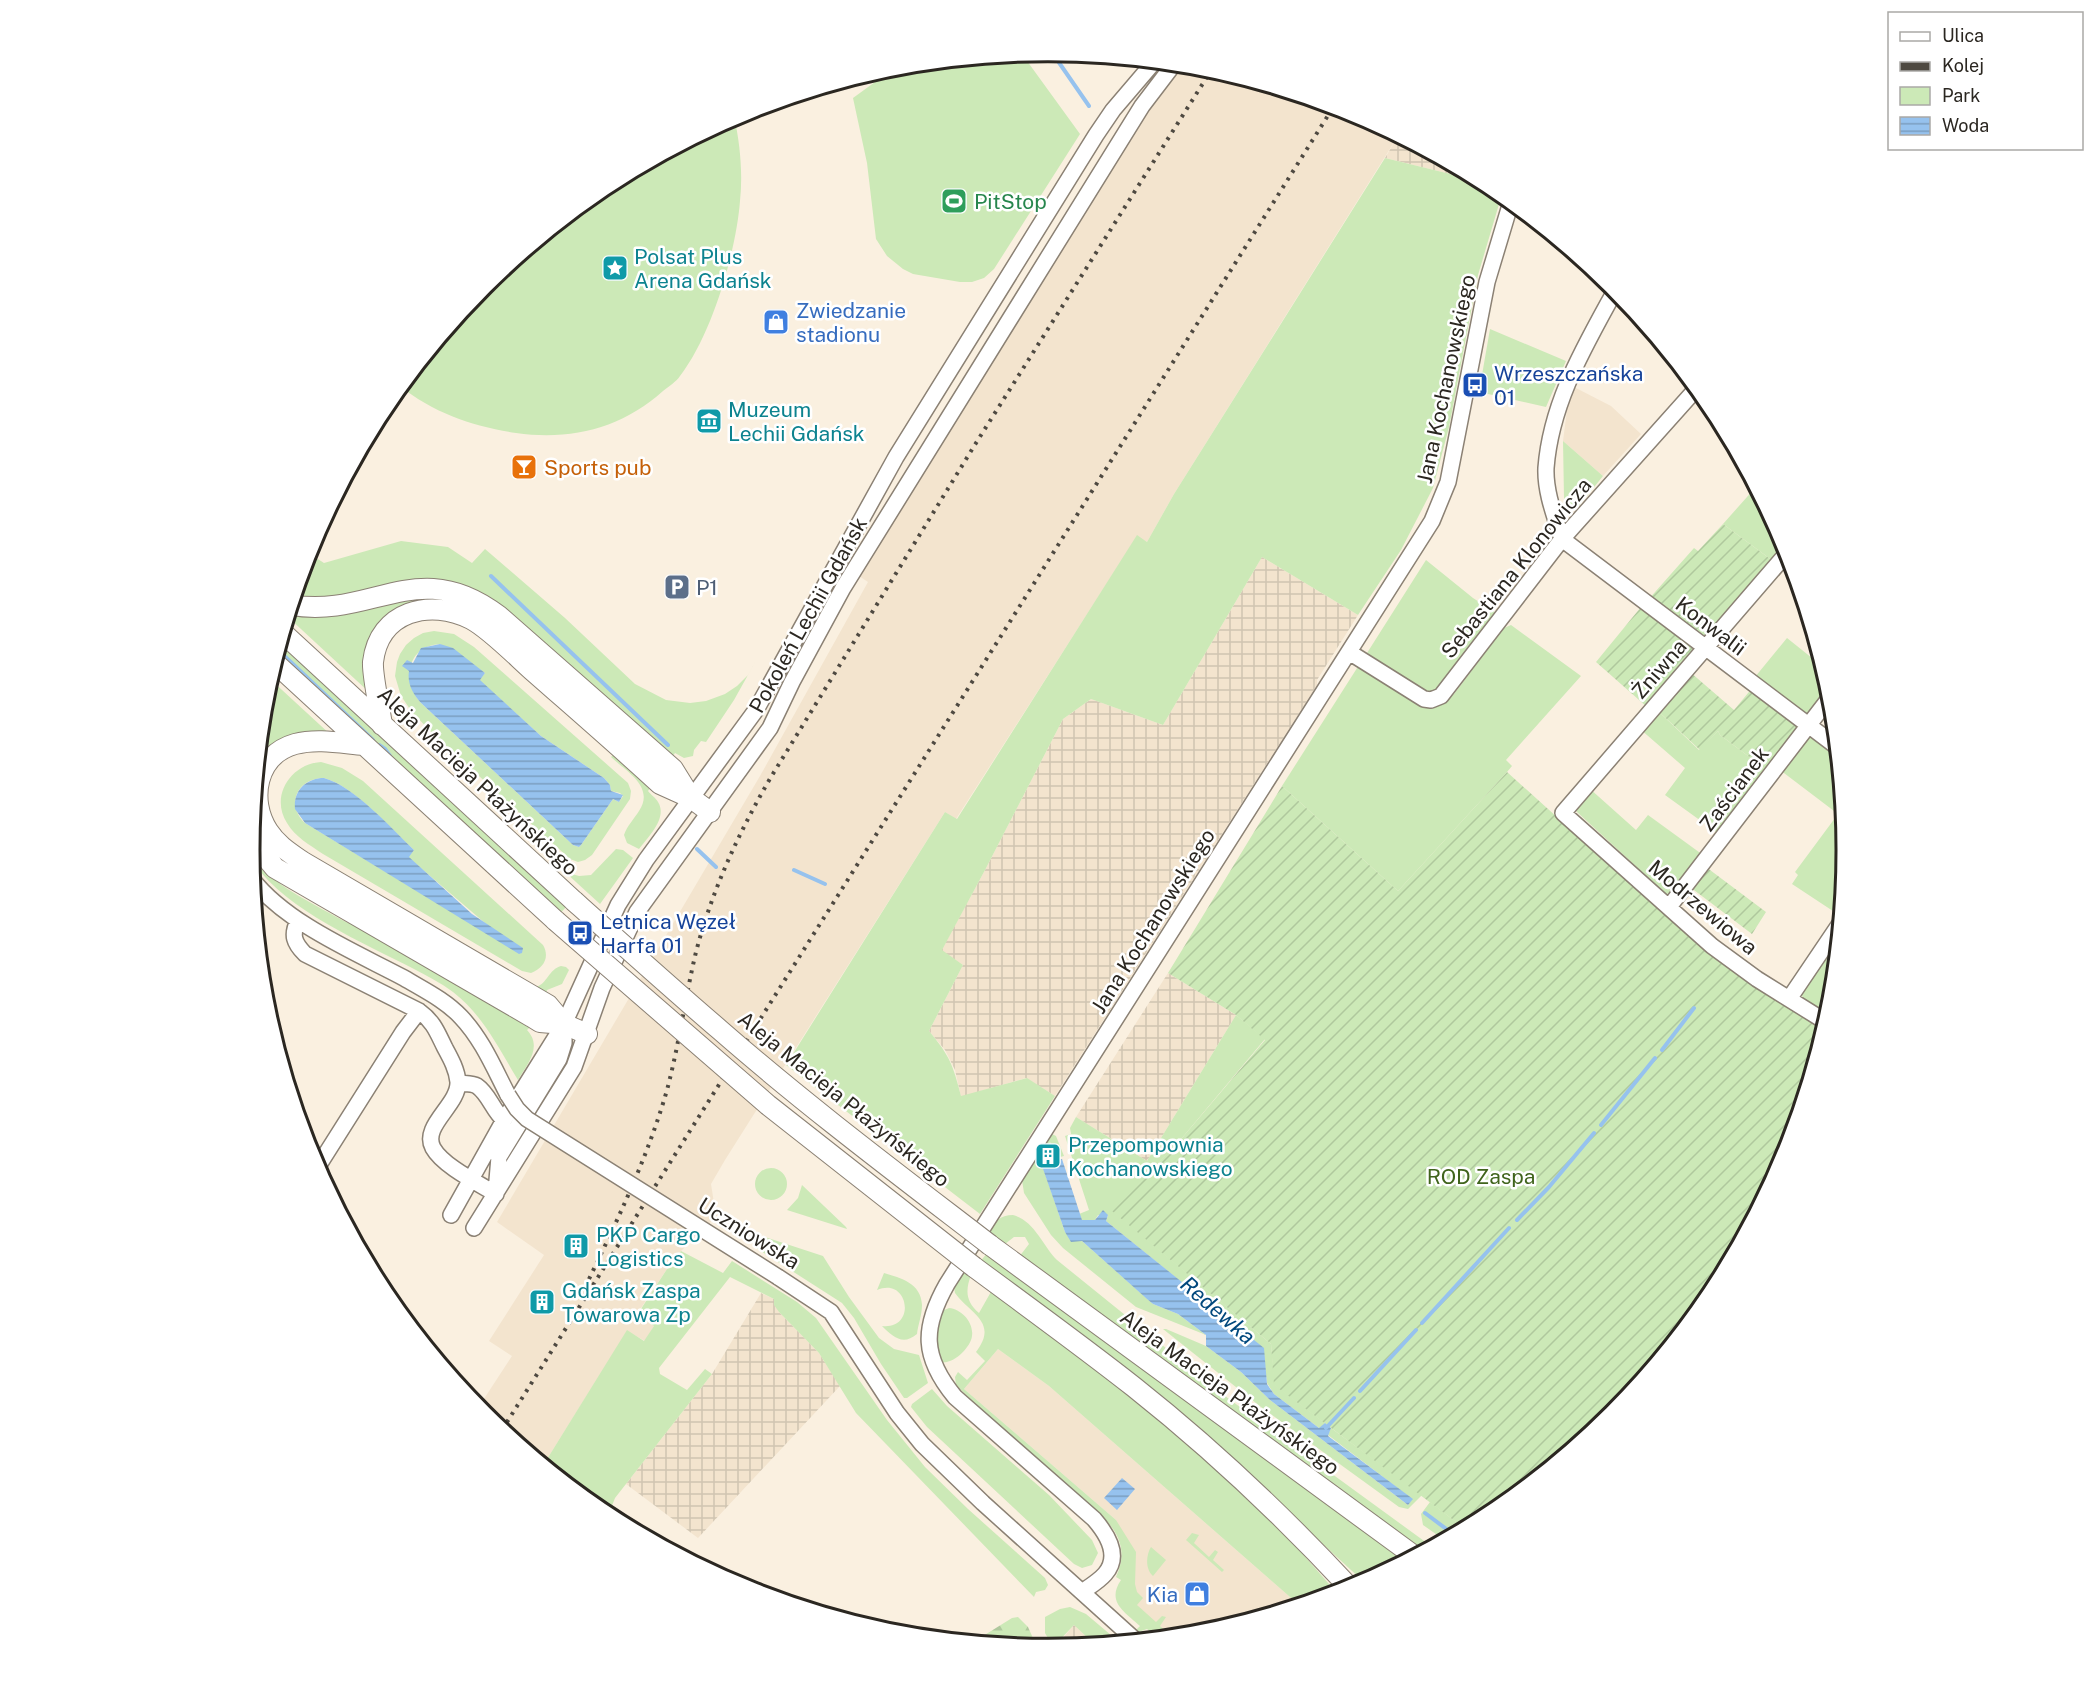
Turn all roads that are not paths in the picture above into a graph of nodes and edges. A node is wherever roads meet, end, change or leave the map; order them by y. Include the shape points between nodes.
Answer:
1 (1149, 68) edge
2 (1168, 71) edge
3 (1096, 135) junction
4 (1115, 148) junction
5 (1508, 211) edge
6 (1611, 299) edge
7 (973, 333) junction
8 (993, 345) junction
9 (1691, 395) edge
10 (872, 498) junction
11 (891, 508) junction
12 (1562, 539) junction
13 (1781, 560) edge
14 (298, 606) edge
15 (288, 638) edge
16 (1705, 648) junction
17 (1349, 652) junction
18 (281, 669) edge
19 (1822, 708) edge
20 (382, 725) junction
21 (1809, 725) junction
22 (1828, 740) edge
23 (364, 745) junction
24 (264, 769) edge
25 (691, 798) junction
26 (710, 812) junction
27 (1563, 813) joint
28 (261, 817) edge
29 (260, 850) edge
30 (261, 888) edge
31 (1669, 907) junction
32 (298, 921) junction
33 (1830, 938) edge
34 (1789, 999) junction
35 (419, 1011) junction
36 (1817, 1016) edge
37 (564, 1024) junction
38 (587, 1034) junction
39 (458, 1083) junction
40 (504, 1120) junction
41 (323, 1159) edge
42 (472, 1180) junction
43 (496, 1194) junction
44 (451, 1215) dead end
45 (474, 1228) dead end
46 (1406, 1551) edge
47 (1342, 1580) edge
48 (1082, 1592) junction
49 (1127, 1633) edge

1 - 3 street, Pokoleń Lechii Gdańsk
2 - 4 street, Pokoleń Lechii Gdańsk
3 - 4 street
3 - 7 street, Pokoleń Lechii Gdańsk
4 - 8 street, Pokoleń Lechii Gdańsk
5 - 17 street, Jana Kochanowskiego via 1487,282 1443,497 1426,531
6 - 12 street via 1565,387 1552,431 1546,469 1550,504
7 - 8 street
7 - 10 street, Pokoleń Lechii Gdańsk
8 - 11 street, Pokoleń Lechii Gdańsk
9 - 12 street, Sebastiana Klonowicza
10 - 11 street
10 - 25 street, Pokoleń Lechii Gdańsk via 756,710
11 - 26 street, Pokoleń Lechii Gdańsk via 843,588 770,728
12 - 16 street, Konwalii
12 - 17 street, Sebastiana Klonowicza via 1436,699 1424,699
13 - 16 street, Żniwna
14 - 25 main road via 335,606 413,588 444,589 467,596 499,616 674,769
15 - 20 main road, Aleja Macieja Płażyńskiego
16 - 21 street, Konwalii
16 - 27 street, Żniwna
17 - 48 street, Jana Kochanowskiego via 947,1284 933,1312 929,1344 941,1381 1094,1520 1110,1541 1109,1568
18 - 23 main road
19 - 21 street, Zaścianek
20 - 25 main road via 373,663 380,638 392,623 409,612 428,608 450,610 473,620 505,646 660,784
20 - 46 main road, Aleja Macieja Płażyńskiego, bridge via 574,901 783,1083 990,1245
21 - 22 street, Konwalii
21 - 31 street, Zaścianek
23 - 24 main road via 311,741 292,745 275,754
23 - 47 main road, bridge via 556,921 768,1105 1136,1388 1246,1484
25 - 26 main road
25 - 37 street, Pokoleń Lechii Gdańsk via 618,905
26 - 38 street, Pokoleń Lechii Gdańsk via 637,912 602,988
27 - 31 street, Modrzewiowa
28 - 37 main road via 284,849 303,862 548,1005
29 - 37 main road via 275,868 540,1022
30 - 32 street, Uczniowska
31 - 34 street, Modrzewiowa via 1726,957
32 - 35 street via 293,936 305,954
32 - 48 street, Uczniowska, bridge via 437,996 461,1016 478,1038 508,1095 527,1119 831,1312 922,1444
33 - 34 street
34 - 36 street, Modrzewiowa
35 - 39 street via 432,1021 455,1068
35 - 41 street
37 - 38 main road
37 - 40 street, Pokoleń Lechii Gdańsk
37 - 43 street, Pokoleń Lechii Gdańsk via 559,1059 499,1157
38 - 43 street, Pokoleń Lechii Gdańsk via 574,1067
39 - 40 street via 475,1085
39 - 42 street via 431,1140 434,1149
40 - 42 street, Pokoleń Lechii Gdańsk
42 - 43 street
42 - 44 street, Pokoleń Lechii Gdańsk
43 - 45 street, Pokoleń Lechii Gdańsk
48 - 49 street, Uczniowska

